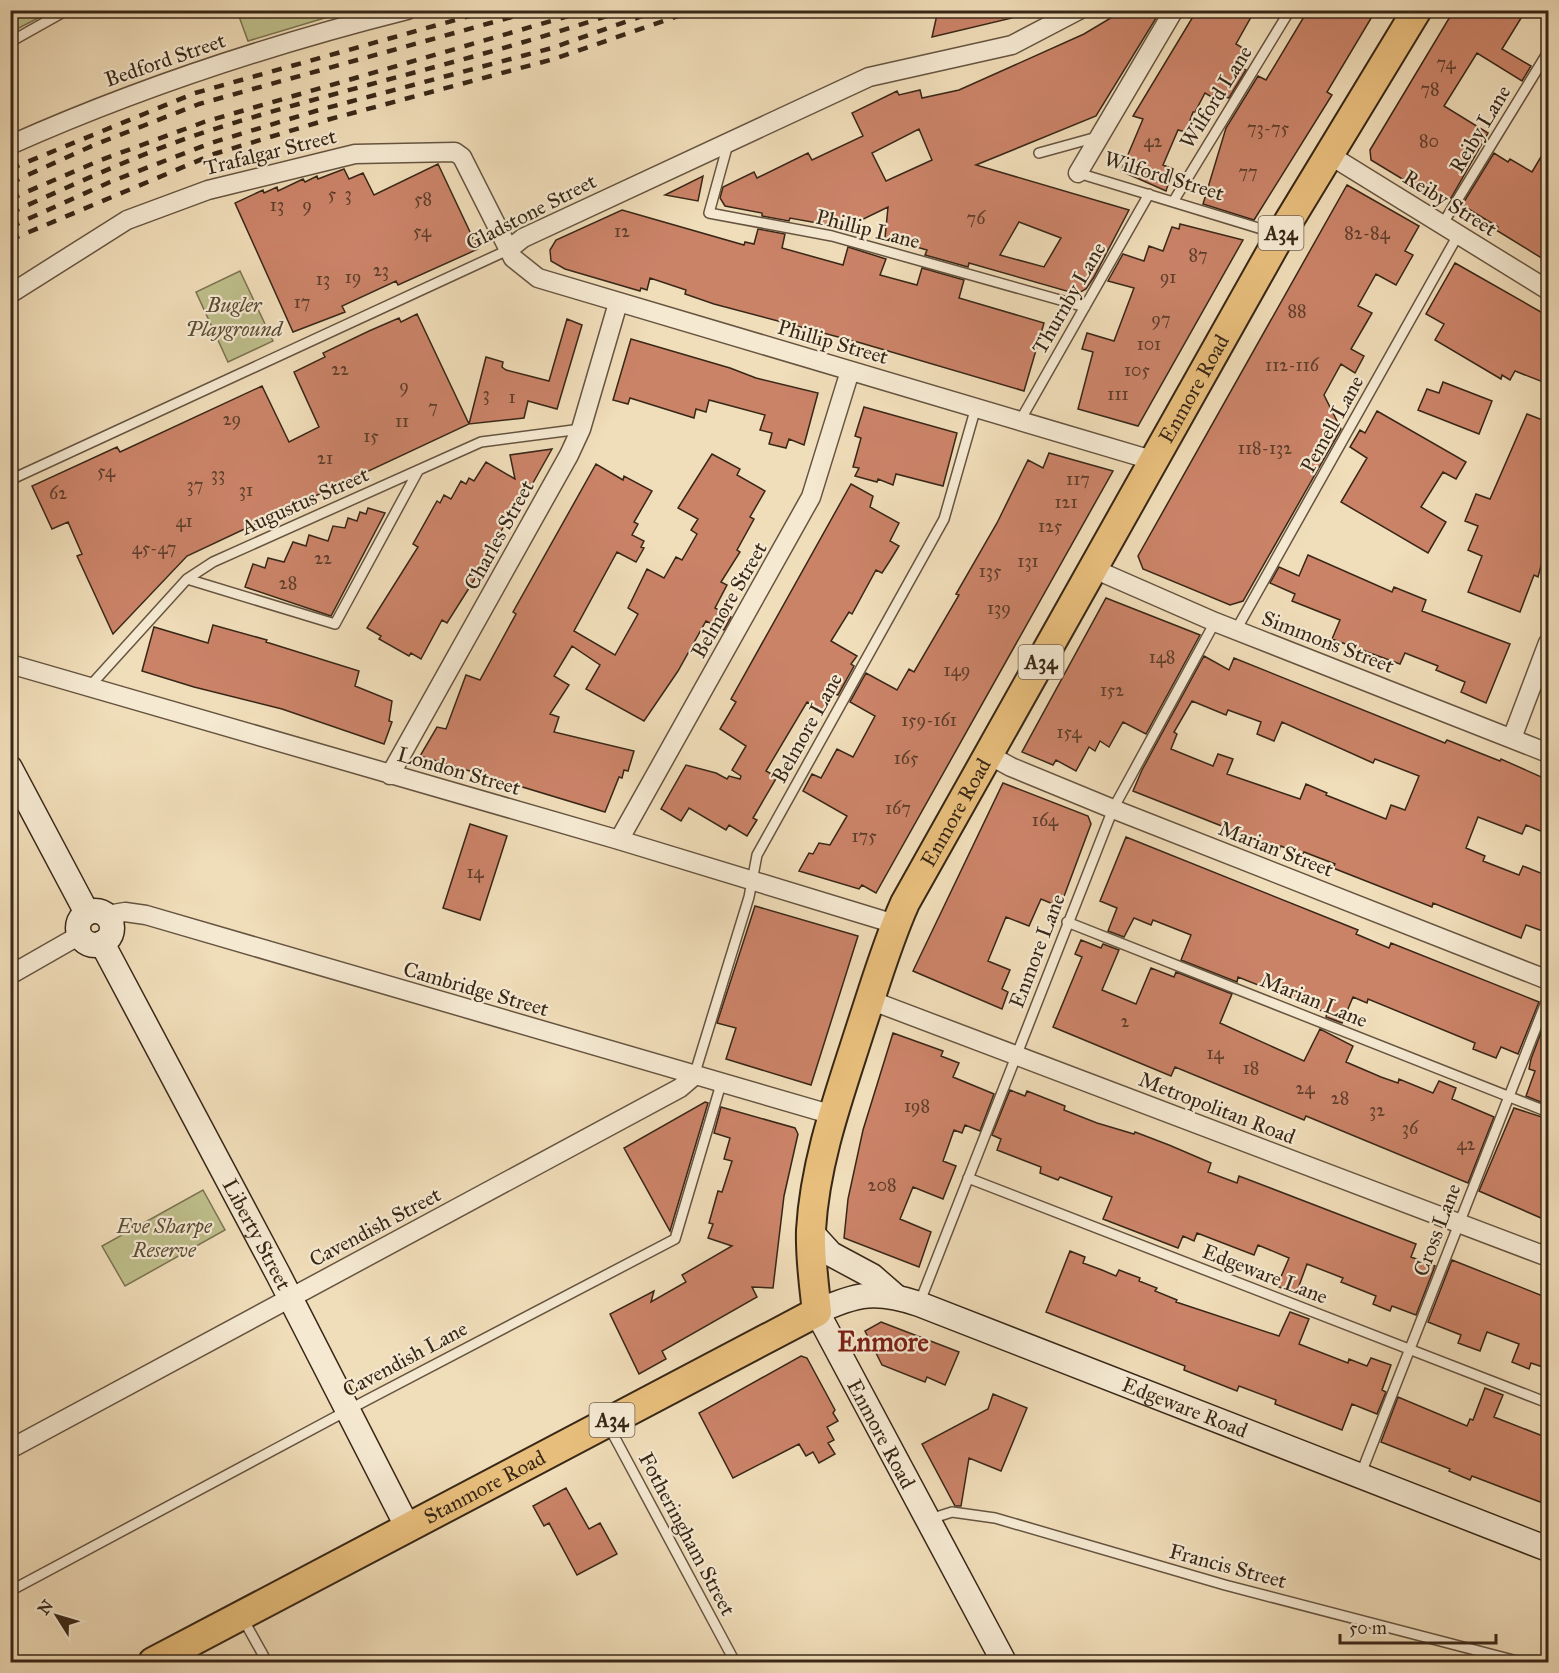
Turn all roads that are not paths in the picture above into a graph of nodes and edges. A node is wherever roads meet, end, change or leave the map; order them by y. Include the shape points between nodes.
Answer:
1 (67, 10) edge
2 (407, 10) edge
3 (1079, 10) edge
4 (1174, 10) edge
5 (1290, 10) edge
6 (1417, 10) edge
7 (377, 13) edge
8 (10, 42) edge
9 (1548, 52) edge
10 (1100, 136) junction
11 (728, 143) junction
12 (10, 145) edge
13 (1039, 153) dead end
14 (1328, 154) junction
15 (1078, 173) joint
16 (1149, 194) junction
17 (1173, 202) junction
18 (1442, 225) junction
19 (1281, 234) junction
20 (1458, 236) junction
21 (508, 250) junction
22 (1548, 290) edge
23 (10, 294) edge
24 (618, 303) junction
25 (1085, 307) junction
26 (850, 371) junction
27 (976, 407) junction
28 (1021, 419) junction
29 (581, 429) junction
30 (1155, 461) junction
31 (418, 471) junction
32 (10, 480) edge
33 (1094, 569) junction
34 (188, 579) junction
35 (1215, 622) junction
36 (1236, 630) junction
37 (1548, 643) edge
38 (10, 664) edge
39 (90, 686) junction
40 (1512, 738) junction
41 (1548, 753) edge
42 (989, 755) junction
43 (10, 768) edge
44 (390, 775) junction
45 (1113, 809) junction
46 (619, 840) junction
47 (752, 881) junction
48 (91, 921) junction
49 (1067, 922) junction
50 (896, 924) junction
51 (10, 975) edge
52 (1548, 980) edge
53 (1548, 997) edge
54 (870, 1000) junction
55 (1015, 1056) junction
56 (694, 1076) junction
57 (721, 1084) junction
58 (1508, 1096) junction
59 (1548, 1112) edge
60 (833, 1116) junction
61 (968, 1178) junction
62 (1459, 1223) junction
63 (811, 1232) junction
64 (1548, 1257) edge
65 (895, 1296) junction
66 (289, 1299) junction
67 (919, 1304) junction
68 (817, 1312) junction
69 (1410, 1349) junction
70 (1548, 1403) edge
71 (346, 1410) junction
72 (607, 1423) junction
73 (10, 1449) edge
74 (1360, 1476) junction
75 (927, 1520) junction
76 (408, 1528) junction
77 (1548, 1549) edge
78 (10, 1591) edge
79 (242, 1616) junction
80 (153, 1662) edge
81 (267, 1662) edge
82 (735, 1662) edge
83 (1004, 1662) edge
84 (1521, 1662) edge

1 - 8 lane
2 - 7 street, Bedford Street
3 - 11 street, Gladstone Street via 1012,45 869,78
4 - 10 street, Wilford Street
5 - 17 lane, Wilford Lane
6 - 14 highway, Enmore Road / A34
7 - 12 street, Bedford Street via 79,114
9 - 18 lane, Reiby Lane
10 - 13 lane
10 - 15 street, Wilford Street
11 - 21 street, Gladstone Street via 523,238
11 - 25 lane, Phillip Lane via 709,213 832,236
14 - 18 street, Reiby Street
14 - 19 highway, Enmore Road / A34
15 - 16 lane, Wilford Street
16 - 17 lane, Wilford Street
16 - 25 lane, Thurnby Lane
17 - 19 lane, Wilford Street
18 - 20 street, Reiby Street
19 - 30 highway, Enmore Road / A34
20 - 22 street, Reiby Street
20 - 36 lane, Pemell Lane
21 - 23 street, Trafalgar Street via 462,157 455,152 355,154 245,179 158,207 127,220
21 - 24 street, Phillip Street via 519,265 538,278
21 - 32 lane, Gladstone Street
24 - 26 street, Phillip Street
24 - 29 street, Charles Street
25 - 28 lane, Thurnby Lane
26 - 27 street, Phillip Street
26 - 46 street, Belmore Street via 811,497
27 - 28 street, Phillip Street
27 - 47 lane, Belmore Lane via 944,519 757,855
28 - 30 street, Phillip Street
29 - 31 lane, Augustus Street via 481,442
29 - 44 street, Charles Street
30 - 33 highway, Enmore Road / A34
31 - 34 lane, Augustus Street via 213,562
31 - 34 lane via 335,624
33 - 35 street, Simmons Street
33 - 42 highway, Enmore Road / A34
34 - 39 lane, Augustus Street
35 - 36 street, Simmons Street
35 - 45 lane, Enmore Lane
36 - 40 street, Simmons Street
37 - 40 street
38 - 39 street, London Street
39 - 44 street, London Street
40 - 41 street, Simmons Street
42 - 45 street, Marian Street
42 - 50 highway, Enmore Road / A34
43 - 48 main road
44 - 46 street, London Street
45 - 49 lane, Enmore Lane
45 - 52 street, Marian Street
46 - 47 street, London Street
47 - 50 street, London Street
47 - 56 lane, Belmore Lane
48 - 51 street, Cambridge Street
48 - 56 street, Cambridge Street via 125,912 147,915
48 - 66 main road, Liberty Street via 112,928 102,943
49 - 55 lane, Enmore Lane
49 - 58 lane, Marian Lane
50 - 54 highway, Enmore Road / A34
53 - 58 lane, Cross Lane
54 - 55 street, Metropolitan Road
54 - 60 highway, Enmore Road / A34
55 - 61 lane, Enmore Lane
55 - 62 street, Metropolitan Road
56 - 57 street, Cambridge Street
56 - 66 street, Cavendish Street via 680,1088
57 - 60 street, Cambridge Street
57 - 71 lane, Cavendish Lane via 675,1239
58 - 59 lane, Marian Lane
58 - 62 lane, Cross Lane
60 - 63 highway, Enmore Road / A34 via 820,1167
61 - 67 lane, Enmore Lane
61 - 69 lane, Edgeware Lane
62 - 64 street, Metropolitan Road
62 - 69 lane, Cross Lane
63 - 65 main road via 831,1254 872,1276
63 - 68 highway, Enmore Road / A34
65 - 67 main road, Edgeware Road
65 - 68 main road, Edgeware Road via 847,1298
66 - 71 main road, Liberty Street
66 - 73 street, Cavendish Street
67 - 74 main road, Edgeware Road
68 - 72 highway, Stanmore Road / A34
68 - 75 main road, Enmore Road
69 - 70 lane, Edgeware Lane
69 - 74 lane, Cross Lane
71 - 76 main road, Liberty Street
71 - 78 lane, Cavendish Lane
72 - 76 highway, Stanmore Road / A34
72 - 82 lane, Fotheringham Street
74 - 77 main road, Edgeware Road
75 - 83 main road, Enmore Road
75 - 84 lane, Francis Street via 952,1512 995,1518 1225,1585
76 - 79 highway, Stanmore Road / A34
79 - 80 highway, Stanmore Road / A34
79 - 81 lane

